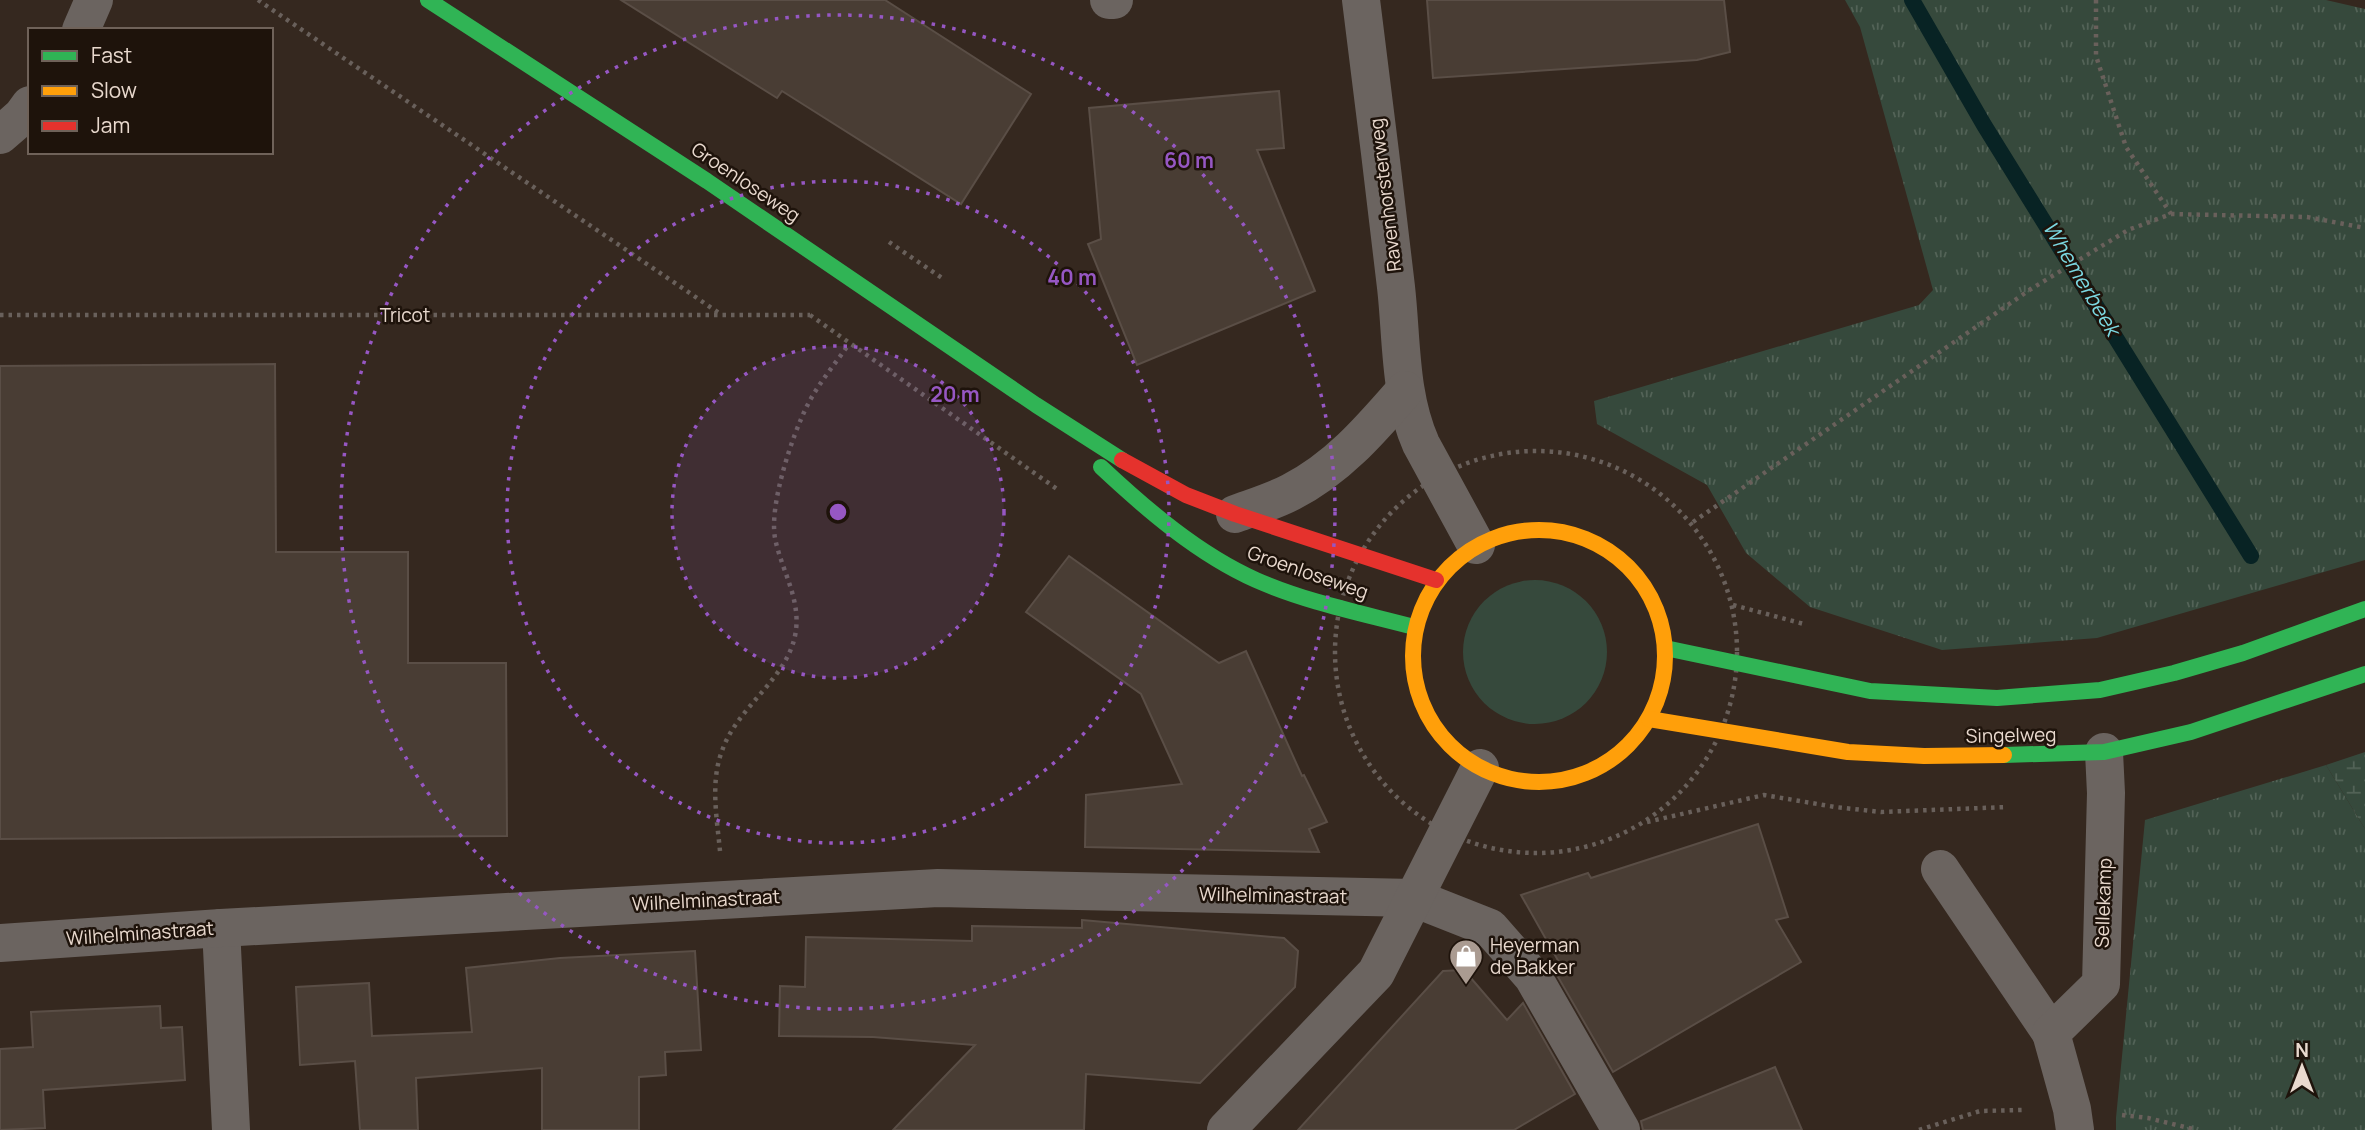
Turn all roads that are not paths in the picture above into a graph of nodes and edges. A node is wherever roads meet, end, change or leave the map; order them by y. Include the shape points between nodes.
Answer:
1 (93, 0) edge
2 (428, 0) edge
3 (1361, 0) edge
4 (81, 28) edge
5 (28, 108) edge
6 (0, 135) edge
7 (1405, 390) junction
8 (1036, 405) junction
9 (1235, 514) junction
10 (1476, 545) junction
11 (1436, 580) junction
12 (2365, 609) edge
13 (1414, 627) junction
14 (1670, 649) junction
15 (2365, 674) edge
16 (1649, 719) junction
17 (2104, 752) junction
18 (1480, 768) junction
19 (1940, 869) dead end
20 (1414, 898) junction
21 (221, 928) junction
22 (0, 943) edge
23 (2051, 1034) junction
24 (2073, 1119) edge
25 (231, 1130) edge
26 (1226, 1130) edge
27 (1621, 1130) edge

1 - 4 street
2 - 8 main road, Groenloseweg via 708,181
3 - 7 street, Ravenhorsterweg
5 - 6 street
7 - 9 street via 1335,464 1291,492
7 - 10 street, Ravenhorsterweg via 1414,429
8 - 9 main road, Groenloseweg via 1131,465 1186,495
8 - 13 main road, Groenloseweg via 1115,480 1233,568 1267,584
9 - 11 main road, Groenloseweg
10 - 11 main road
10 - 14 main road via 1506,533 1539,529 1572,533 1602,546 1628,567 1648,592
11 - 13 main road
12 - 14 main road, Singelweg via 2244,653 2162,676 2100,690 1997,698 1870,691
13 - 18 main road via 1411,658 1427,716 1449,746
14 - 16 main road via 1665,684
15 - 17 main road, Singelweg via 2191,732
16 - 17 main road, Singelweg via 1848,752 1998,757
16 - 18 main road via 1621,752 1590,772 1553,781 1515,780
17 - 23 street, Sellekamp via 2101,984
18 - 20 street
19 - 23 street
20 - 21 street, Wilhelminastraat via 938,888
20 - 26 street via 1376,973
20 - 27 street via 1490,928 1533,977
21 - 22 street, Wilhelminastraat
21 - 25 street
23 - 24 street

